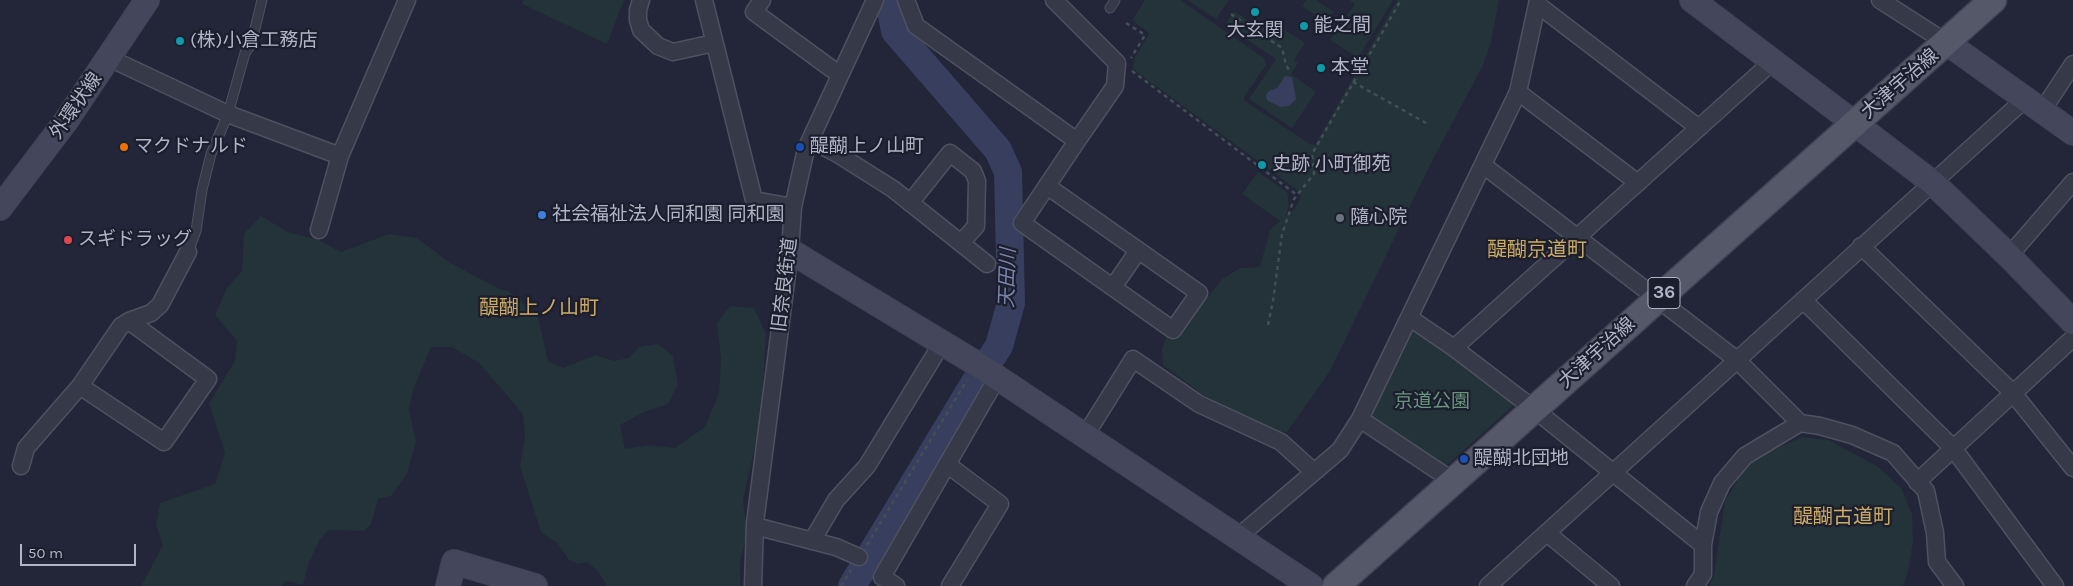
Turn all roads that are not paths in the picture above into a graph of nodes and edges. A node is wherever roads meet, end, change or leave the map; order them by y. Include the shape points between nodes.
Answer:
1 (148, 0) edge
2 (262, 0) edge
3 (407, 0) edge
4 (642, 0) edge
5 (704, 0) edge
6 (762, 0) edge
7 (906, 0) edge
8 (1054, 0) edge
9 (1692, 0) edge
10 (1880, 0) edge
11 (1993, 0) edge
12 (872, 1) edge
13 (1538, 2) edge
14 (714, 43) junction
15 (1947, 43) junction
16 (108, 58) junction
17 (1772, 62) junction
18 (2073, 64) edge
19 (840, 75) junction
20 (1518, 92) junction
21 (2033, 105) junction
22 (228, 114) junction
23 (1854, 124) junction
24 (1699, 128) junction
25 (2073, 133) edge
26 (810, 140) junction
27 (1076, 141) junction
28 (340, 156) junction
29 (1483, 165) junction
30 (2073, 182) edge
31 (1638, 183) junction
32 (1933, 183) junction
33 (1047, 186) junction
34 (910, 203) junction
35 (793, 207) junction
36 (0, 208) edge
37 (319, 230) dead end
38 (1578, 236) junction
39 (961, 244) junction
40 (1861, 246) junction
41 (790, 251) junction
42 (1138, 251) junction
43 (188, 252) joint
44 (2009, 256) junction
45 (987, 264) dead end
46 (1114, 287) junction
47 (1658, 298) junction
48 (1803, 300) junction
49 (1410, 318) junction
50 (128, 321) junction
51 (2073, 322) edge
52 (2073, 338) edge
53 (942, 343) junction
54 (1454, 348) junction
55 (1737, 360) junction
56 (997, 378) junction
57 (80, 386) junction
58 (2013, 394) junction
59 (1534, 409) junction
60 (1360, 419) junction
61 (1800, 423) junction
62 (1085, 436) junction
63 (1953, 448) junction
64 (948, 465) junction
65 (21, 466) dead end
66 (2073, 468) edge
67 (1314, 472) junction
68 (1612, 473) junction
69 (1453, 481) junction
70 (1917, 482) junction
71 (755, 526) junction
72 (1546, 533) junction
73 (1238, 537) junction
74 (812, 541) junction
75 (1703, 545) junction
76 (859, 557) road end
77 (448, 586) edge
78 (535, 586) edge
79 (753, 586) edge
80 (896, 586) edge
81 (950, 586) edge
82 (1311, 586) edge
83 (1336, 586) edge
84 (1488, 586) edge
85 (1611, 586) edge
86 (1695, 586) edge
87 (1954, 586) edge
88 (2055, 586) edge

1 - 16 street, 外環状線
2 - 22 lane
3 - 28 street
4 - 14 street via 638,10 640,25 658,46 674,52
5 - 14 street
6 - 19 street via 754,12
7 - 27 street via 916,26
8 - 27 street via 1117,63 1115,86
9 - 17 street
10 - 15 street
11 - 15 main road, 大津宇治線 / 36
12 - 19 street, 旧奈良街道
13 - 20 street
13 - 24 street
14 - 35 street via 754,200
15 - 21 street
15 - 23 main road, 大津宇治線 / 36
16 - 22 street
16 - 36 street, 外環状線 via 66,121
17 - 23 street
17 - 24 street
18 - 21 street
19 - 26 street, 旧奈良街道
20 - 29 street
20 - 31 street
21 - 25 street
21 - 32 street
22 - 28 street
22 - 43 lane via 211,154 196,231
23 - 32 street
23 - 47 main road, 大津宇治線 / 36
24 - 31 street
26 - 34 street via 844,158
26 - 35 street, 旧奈良街道
27 - 33 street
28 - 37 street
29 - 38 street
29 - 49 street
30 - 44 street
31 - 38 street
32 - 40 street
32 - 44 street
33 - 42 street
33 - 46 street via 1022,223
34 - 39 street
34 - 39 street via 950,153 973,171 977,181 976,226
35 - 41 street, 旧奈良街道
38 - 47 street
38 - 54 street
39 - 45 street
40 - 48 street
40 - 58 street
41 - 53 street
41 - 71 street, 旧奈良街道
42 - 46 street
42 - 46 street via 1199,293 1173,330
43 - 50 street via 160,305 151,313
44 - 51 street
47 - 55 street
47 - 59 main road, 大津宇治線 / 36
48 - 55 street
48 - 63 street
49 - 54 street
49 - 60 street
50 - 57 street via 121,326
50 - 57 street via 208,379 164,442
52 - 58 street
53 - 56 street
53 - 74 street via 867,466 836,500
54 - 59 street
55 - 61 street
55 - 68 street
56 - 62 street
56 - 64 street
57 - 65 street via 26,448
58 - 63 street
58 - 66 street
59 - 68 street
59 - 69 main road, 大津宇治線 / 36
60 - 67 street via 1340,450
60 - 69 street
61 - 70 street via 1852,435 1893,452
61 - 75 street via 1745,456 1722,483 1709,512
62 - 67 street via 1133,359 1199,404 1281,442
62 - 73 street
63 - 70 street
63 - 88 street
64 - 80 street via 882,577
64 - 81 street via 1000,504
67 - 73 street
68 - 72 street
68 - 75 street
69 - 83 main road, 大津宇治線 / 36
70 - 87 street via 1926,491 1937,562
71 - 74 street
71 - 79 street, 旧奈良街道
72 - 84 street
72 - 85 street
73 - 82 street
74 - 76 street
75 - 86 street via 1702,574
77 - 78 street via 454,562

